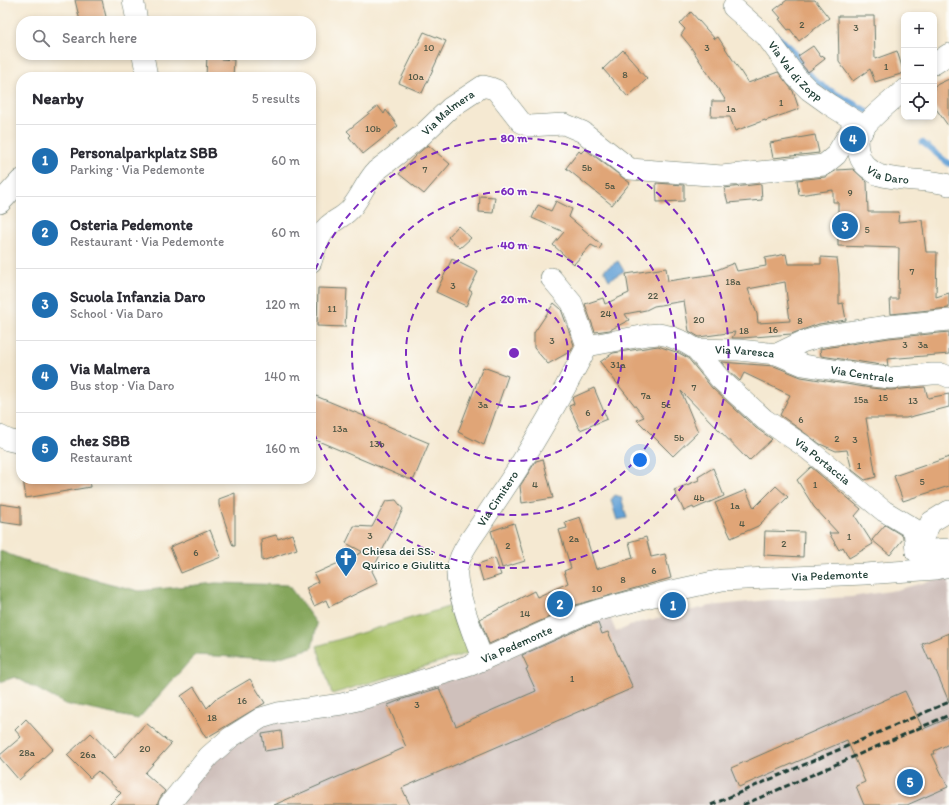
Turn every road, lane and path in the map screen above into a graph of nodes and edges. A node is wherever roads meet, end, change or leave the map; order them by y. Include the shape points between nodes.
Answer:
1 (133, 0) edge
2 (733, 7) dead end
3 (136, 16) edge
4 (949, 54) edge
5 (144, 60) edge
6 (937, 62) edge
7 (146, 72) edge
8 (901, 93) edge
9 (869, 123) junction
10 (16, 185) edge
11 (949, 185) edge
12 (0, 203) edge
13 (316, 248) edge
14 (551, 278) dead end
15 (949, 320) edge
16 (587, 346) junction
17 (696, 349) junction
18 (777, 354) junction
19 (949, 377) edge
20 (0, 436) edge
21 (16, 442) edge
22 (949, 511) edge
23 (949, 549) edge
24 (916, 551) junction
25 (949, 566) edge
26 (482, 660) junction
27 (169, 805) edge

1 - 3 street
2 - 9 street, Via Val di Zopp via 766,36 796,77 809,90 830,105
4 - 6 street
5 - 7 street
8 - 9 street
9 - 11 street, Via Daro via 857,140 861,161 867,167 879,175
9 - 13 street, Via Malmera via 851,130 836,155 824,165 722,176 630,169 583,132 564,124 534,126 521,122 496,90 483,86 450,108 416,140 376,171 347,213 329,225 320,236
10 - 12 street
14 - 16 street via 572,303
15 - 18 street, Via Varesca via 822,336
16 - 17 street, Via Varesca via 659,334
16 - 26 street, Via Cimitero via 518,468 459,562 457,581
17 - 18 street, Via Varesca
17 - 24 street, Via Portaccia via 720,379 764,419 804,446 884,511 914,529
18 - 19 street, Via Centrale via 804,365 878,377 942,374
20 - 21 street
22 - 24 street via 931,522
23 - 24 street
25 - 26 street, Via Pedemonte via 865,574 722,580 580,616
26 - 27 street, Via Pedemonte via 342,704 278,712 261,718 231,737 209,756

